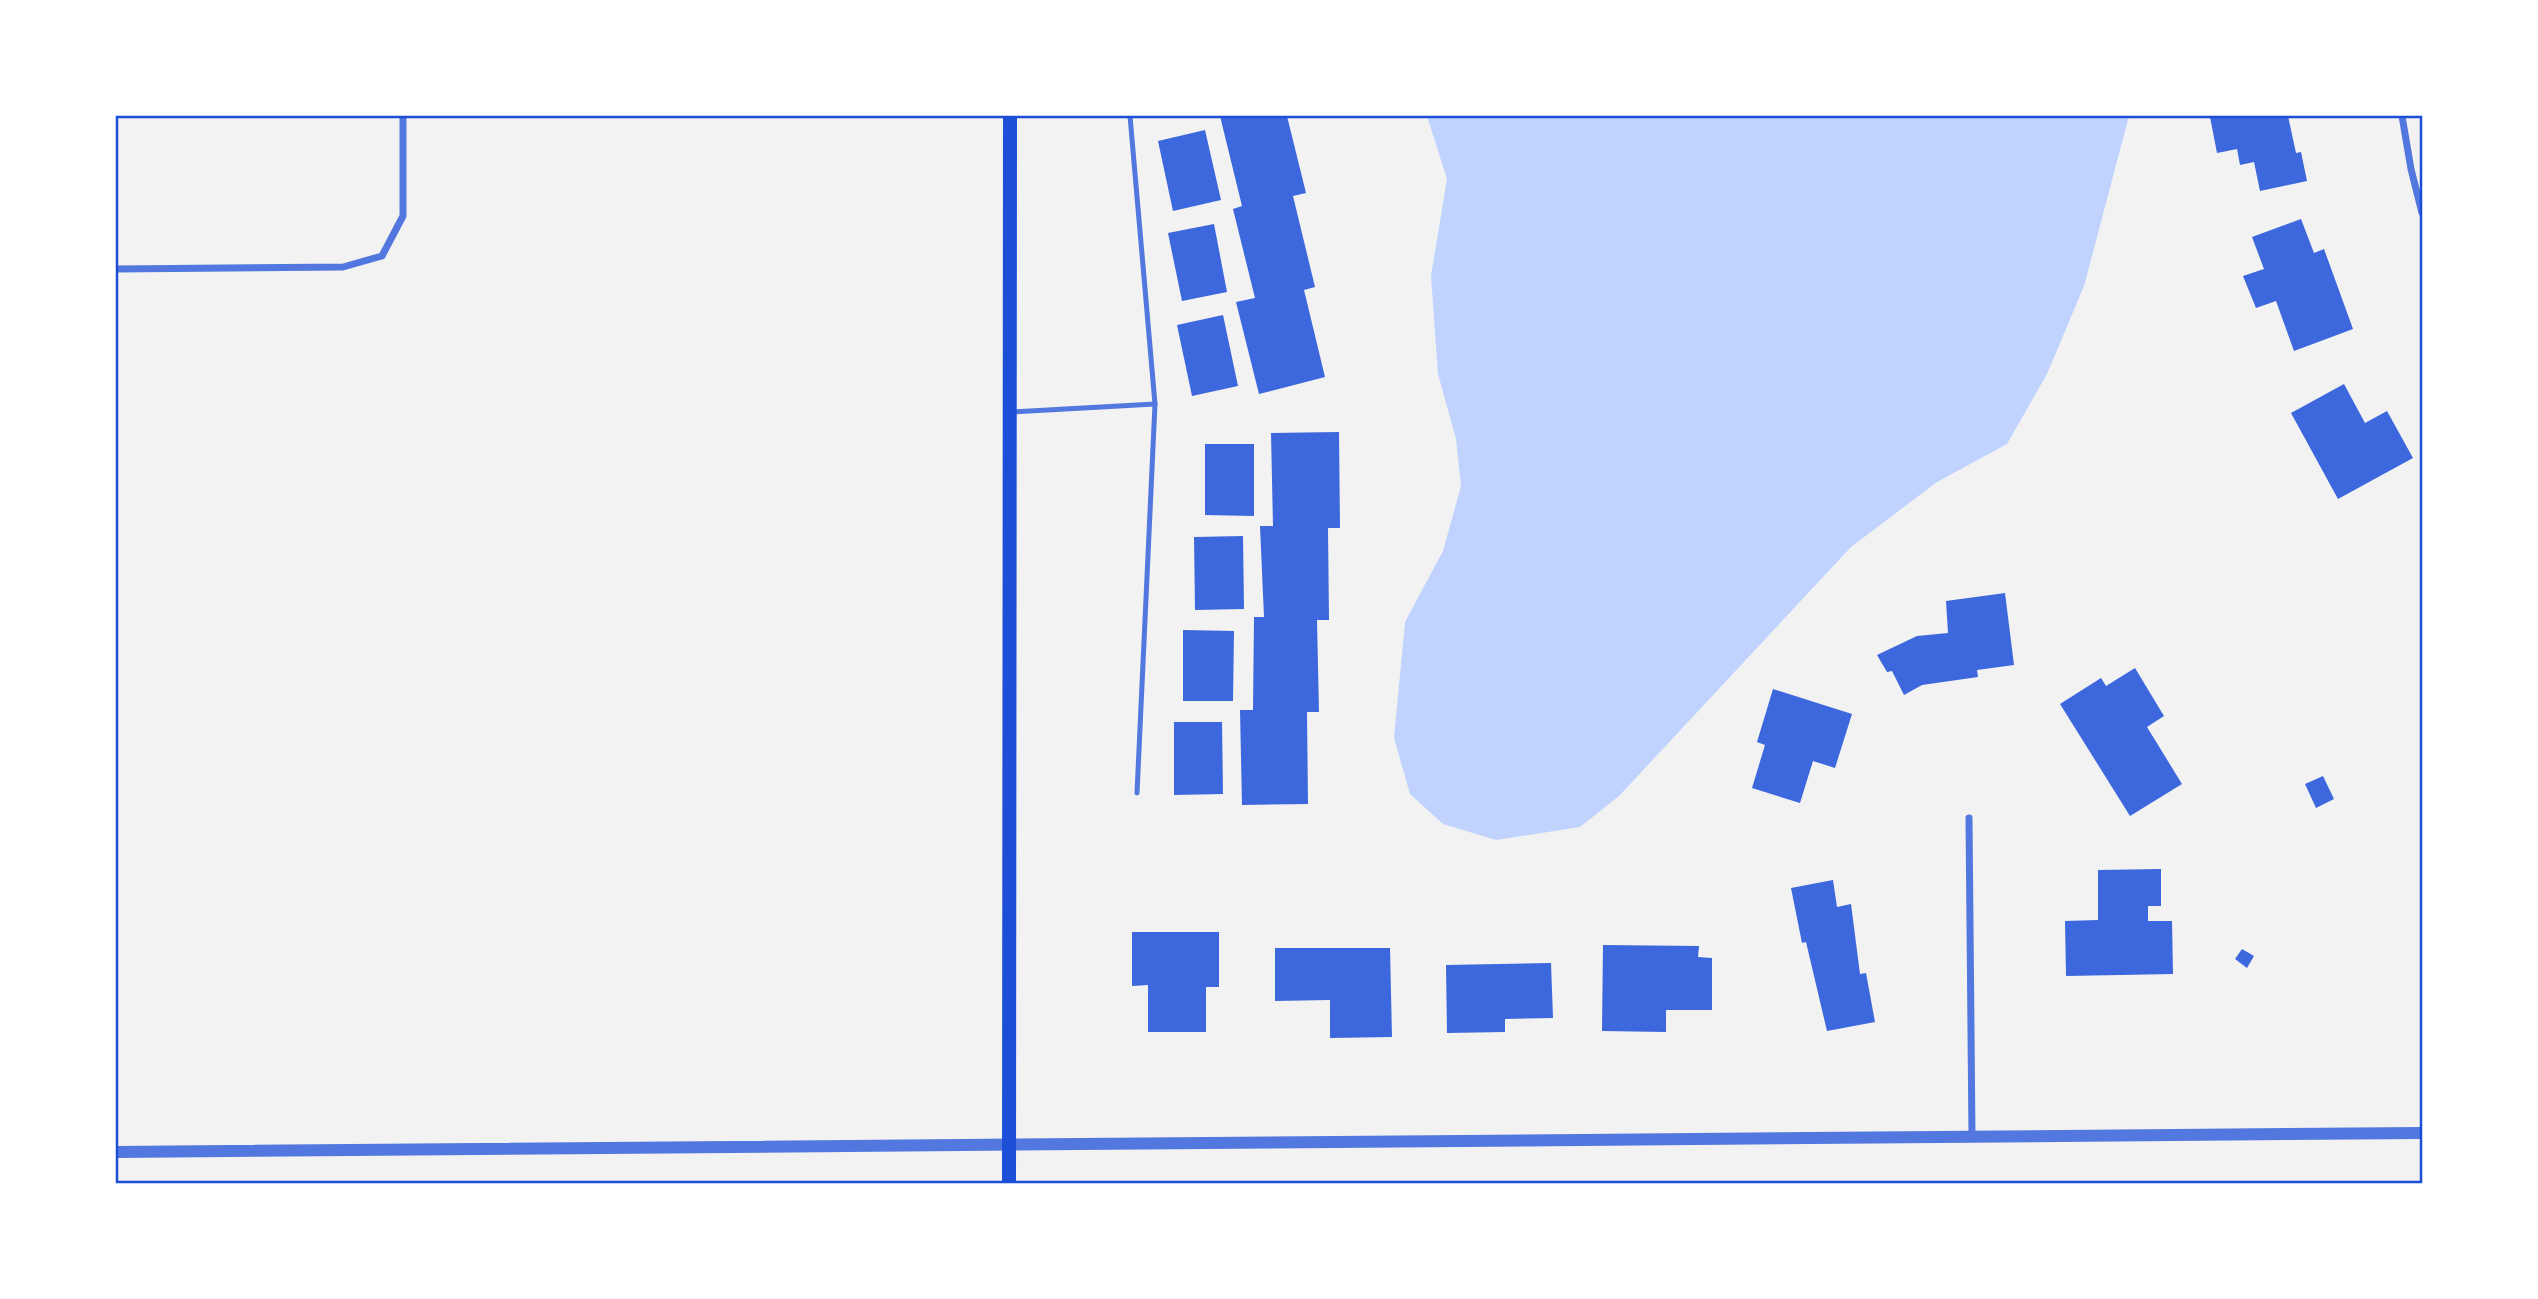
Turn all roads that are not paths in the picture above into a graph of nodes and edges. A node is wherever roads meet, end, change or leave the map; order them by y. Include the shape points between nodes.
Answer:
1 (402, 116) edge
2 (1010, 116) edge
3 (1130, 116) edge
4 (2402, 116) edge
5 (2423, 213) edge
6 (116, 269) edge
7 (1155, 404) junction
8 (1012, 412) junction
9 (1137, 793) dead end
10 (1969, 818) dead end
11 (2423, 1133) edge
12 (1972, 1137) junction
13 (1009, 1147) junction
14 (116, 1152) edge
15 (1009, 1184) edge

1 - 6 street via 403,216 382,256 343,267
2 - 8 main road
3 - 7 lane
4 - 5 street
7 - 8 lane
7 - 9 lane
8 - 13 main road
10 - 12 street
11 - 12 street
12 - 13 street
13 - 14 street
13 - 15 main road

